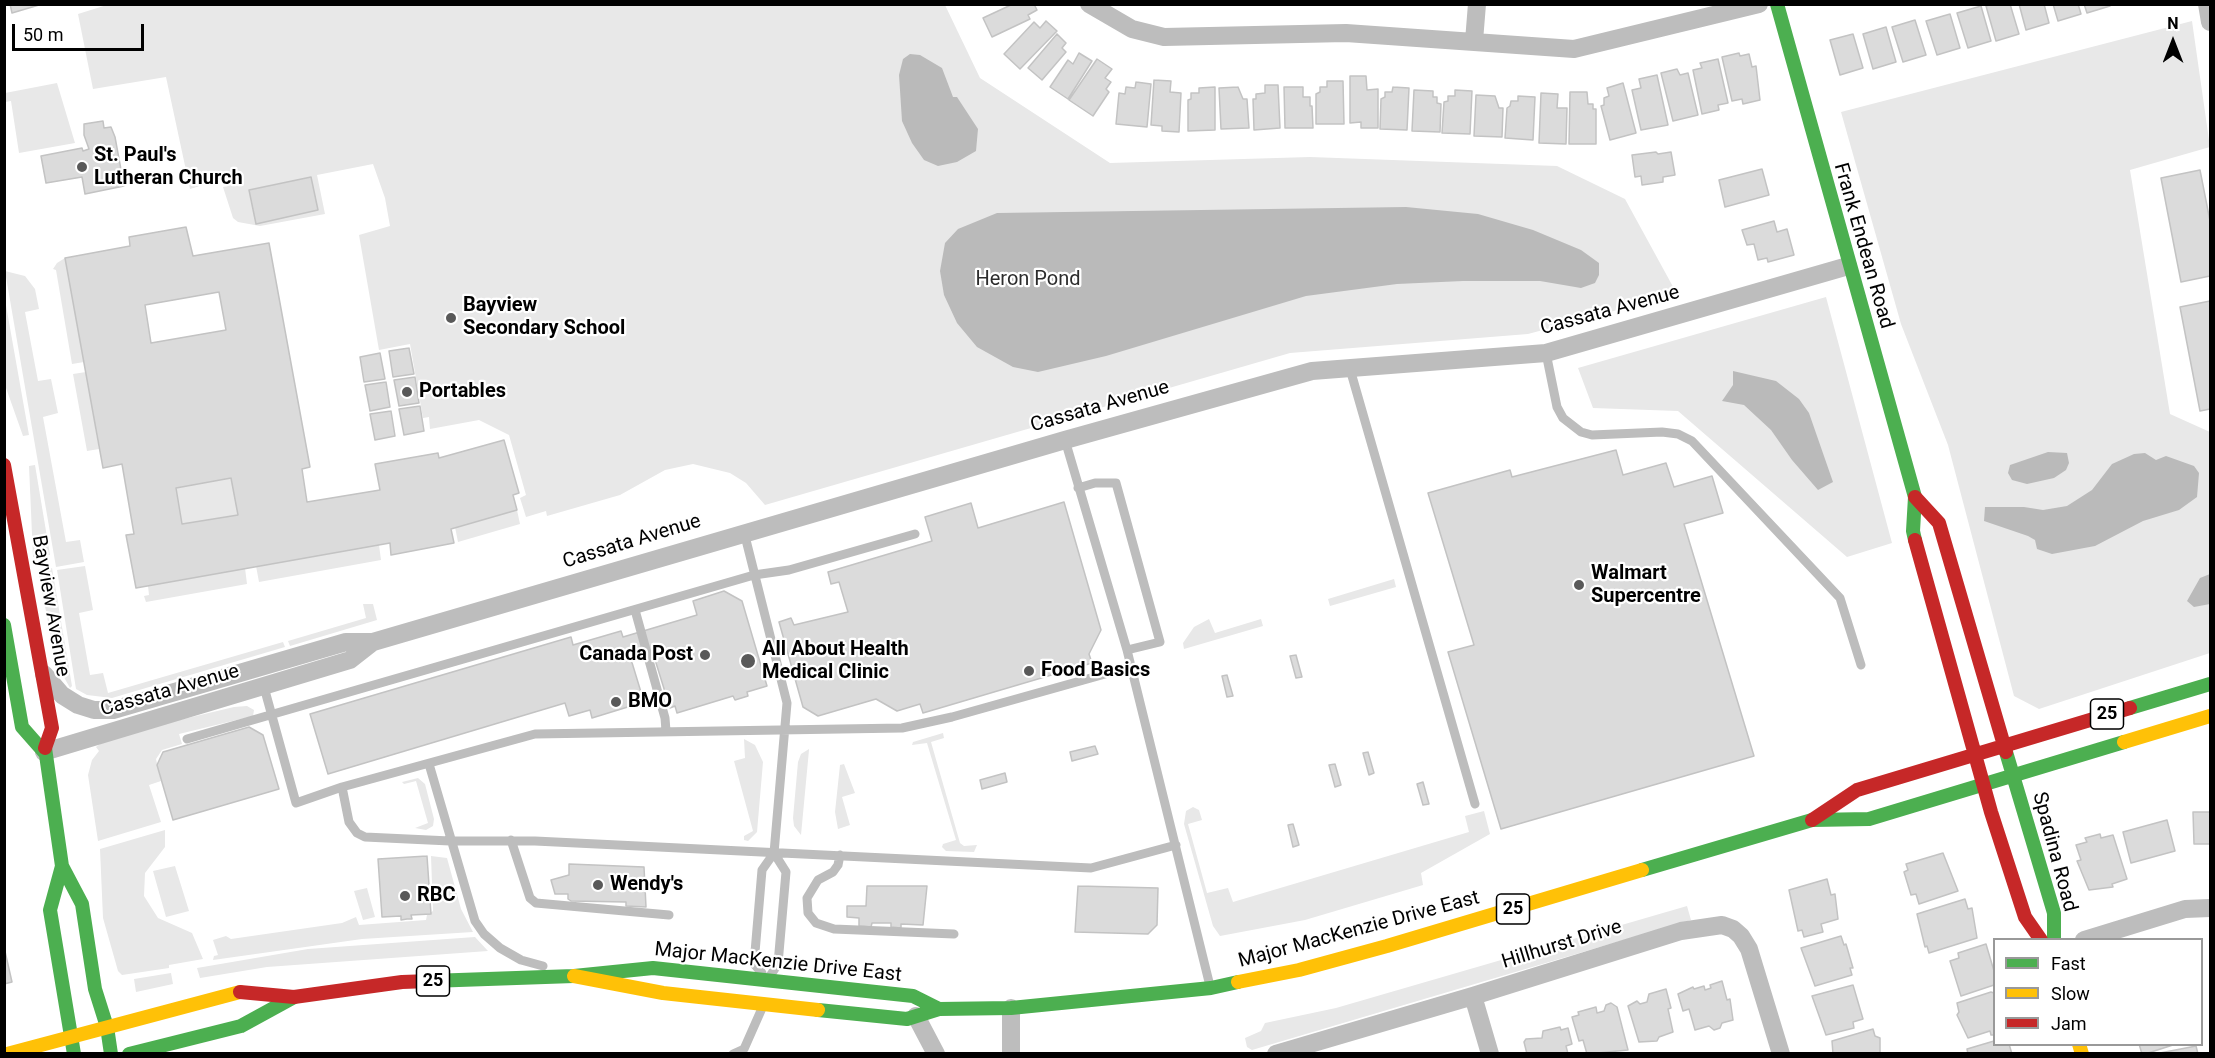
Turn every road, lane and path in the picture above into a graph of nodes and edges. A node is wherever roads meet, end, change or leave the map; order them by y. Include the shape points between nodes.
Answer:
1 (1089, 4) edge
2 (1477, 4) edge
3 (1759, 4) edge
4 (1777, 4) edge
5 (2207, 4) edge
6 (2211, 22) edge
7 (1474, 42) junction
8 (1848, 266) junction
9 (1546, 353) junction
10 (1350, 369) junction
11 (1065, 440) junction
12 (4, 465) edge
13 (1078, 488) junction
14 (1915, 497) junction
15 (744, 532) junction
16 (915, 534) dead end
17 (754, 575) junction
18 (635, 610) junction
19 (4, 625) edge
20 (373, 642) junction
21 (1127, 650) junction
22 (1862, 665) dead end
23 (1130, 667) junction
24 (41, 670) junction
25 (2211, 684) edge
26 (264, 687) junction
27 (272, 716) junction
28 (2211, 716) edge
29 (786, 729) junction
30 (666, 731) junction
31 (187, 739) dead end
32 (2005, 745) junction
33 (44, 752) junction
34 (1976, 754) junction
35 (429, 764) junction
36 (2013, 775) junction
37 (1984, 784) junction
38 (342, 787) junction
39 (1475, 804) dead end
40 (1812, 820) junction
41 (511, 840) junction
42 (450, 841) junction
43 (1176, 845) junction
44 (774, 853) junction
45 (840, 855) junction
46 (62, 866) junction
47 (2211, 908) edge
48 (669, 915) dead end
49 (954, 934) dead end
50 (2040, 938) edge
51 (2054, 938) edge
52 (2087, 938) edge
53 (574, 976) junction
54 (1211, 988) junction
55 (765, 992) junction
56 (1473, 996) junction
57 (294, 997) junction
58 (1011, 1008) junction
59 (939, 1009) junction
60 (915, 1016) junction
61 (107, 1027) junction
62 (71, 1036) junction
63 (7, 1053) edge
64 (74, 1053) edge
65 (111, 1053) edge
66 (129, 1053) edge
67 (733, 1053) edge
68 (936, 1053) edge
69 (1011, 1053) edge
70 (1276, 1053) edge
71 (1490, 1053) edge
72 (1781, 1053) edge

1 - 7 street via 1132,29 1164,37 1346,33
2 - 7 street
3 - 7 street via 1574,49
4 - 8 main road, Frank Endean Road
5 - 6 street
8 - 9 street, Cassata Avenue
8 - 14 main road, Frank Endean Road
9 - 10 street, Cassata Avenue
9 - 22 lane via 1557,407 1563,418 1581,432 1662,432 1692,441 1840,598
10 - 11 street, Cassata Avenue via 1312,371
10 - 39 lane
11 - 13 lane
11 - 15 street, Cassata Avenue
12 - 24 main road, Bayview Avenue
13 - 21 lane
13 - 21 lane via 1116,483 1160,642
14 - 32 main road, Frank Endean Road via 1939,523
14 - 34 main road, Frank Endean Road via 1913,531
15 - 17 lane
15 - 20 street, Cassata Avenue
16 - 17 lane via 789,570
17 - 18 lane
17 - 29 lane via 787,703
18 - 27 lane
18 - 30 lane
19 - 33 main road via 22,727
20 - 24 street, Cassata Avenue via 346,642 113,710 78,705 62,695
20 - 26 street, Cassata Avenue via 350,660
21 - 23 lane
23 - 29 lane via 902,728
23 - 43 lane
24 - 33 main road, Bayview Avenue via 51,728
25 - 32 main road, Major MacKenzie Drive East / 25
26 - 27 lane
26 - 33 street, Cassata Avenue
27 - 31 lane
27 - 38 lane via 296,803
28 - 36 main road, Major MacKenzie Drive East / 25
29 - 30 lane
29 - 44 lane
30 - 35 lane via 535,734
32 - 34 main road, Major MacKenzie Drive East / 25
32 - 36 main road, Frank Endean Road
33 - 46 main road, Bayview Avenue
34 - 37 main road, Frank Endean Road
34 - 40 main road, Major MacKenzie Drive East / 25 via 1857,790
35 - 38 lane
35 - 42 lane
36 - 37 main road, Major MacKenzie Drive East / 25
36 - 51 main road, Spadina Road via 2054,913
37 - 40 main road, Major MacKenzie Drive East / 25 via 1869,819
37 - 50 main road, Spadina Road via 2025,917
38 - 42 lane via 349,822 357,833 376,838
40 - 54 main road, Major MacKenzie Drive East / 25 via 1387,946
41 - 42 lane
41 - 44 lane
41 - 48 lane via 530,898 536,903
42 - 53 lane via 468,904 484,934 521,960
43 - 45 lane via 1091,868
43 - 54 lane
44 - 45 lane
44 - 55 lane via 762,870 754,964
44 - 55 lane via 786,872 778,964
45 - 49 lane via 833,872 818,880 807,898 808,913 816,923 834,929
46 - 61 main road, Bayview Avenue via 82,904 95,989
46 - 62 main road, Bayview Avenue via 50,910
47 - 52 street via 2185,909
53 - 55 main road, Major MacKenzie Drive East / 25 via 663,993
53 - 55 main road, Major MacKenzie Drive East / 25 via 653,968
53 - 57 main road, Major MacKenzie Drive East / 25 via 402,982
54 - 58 main road, Major MacKenzie Drive East / 25
55 - 59 main road, Major MacKenzie Drive East / 25 via 913,996
55 - 60 main road, Major MacKenzie Drive East / 25 via 907,1019
55 - 67 lane via 744,1049
56 - 70 street, Hillhurst Drive
56 - 71 street
56 - 72 street, Hillhurst Drive via 1681,931 1722,925 1741,936 1749,949
57 - 61 main road, Major MacKenzie Drive East / 25 via 239,992
57 - 66 main road, Major MacKenzie Drive East / 25 via 242,1026
58 - 59 main road, Major MacKenzie Drive East / 25
58 - 69 street
59 - 60 main road, Major MacKenzie Drive East / 25
60 - 68 street
61 - 62 main road, Major MacKenzie Drive East / 25
61 - 65 main road, Bayview Avenue
62 - 63 main road, Major MacKenzie Drive East / 25
62 - 64 main road, Bayview Avenue

